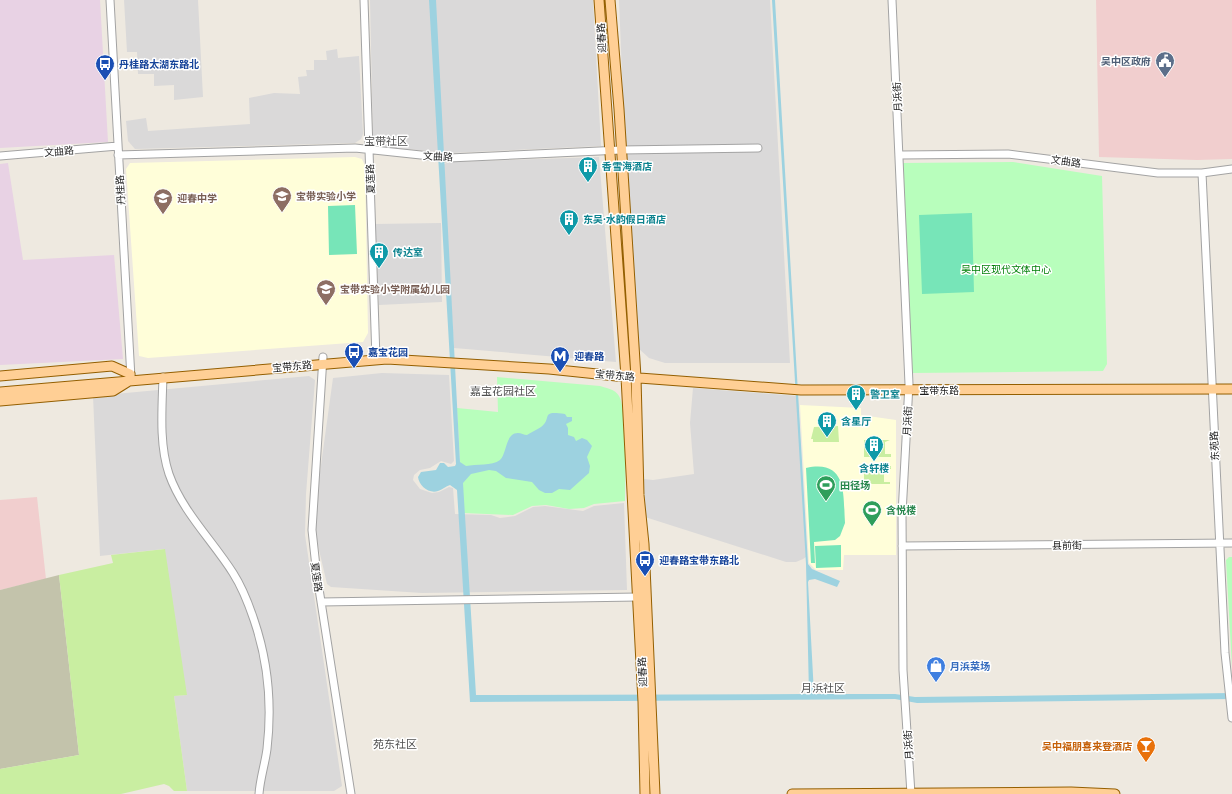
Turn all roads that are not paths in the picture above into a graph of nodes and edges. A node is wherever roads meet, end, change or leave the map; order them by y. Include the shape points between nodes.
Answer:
1 (110, 0) edge
2 (364, 0) edge
3 (599, 0) edge
4 (610, 0) edge
5 (892, 0) edge
6 (118, 146) junction
7 (758, 148) dead end
8 (369, 149) junction
9 (611, 150) junction
10 (621, 150) junction
11 (118, 155) junction
12 (900, 155) junction
13 (0, 156) edge
14 (1232, 169) edge
15 (1202, 173) junction
16 (376, 356) junction
17 (323, 360) junction
18 (625, 374) junction
19 (636, 374) junction
20 (0, 376) edge
21 (130, 377) junction
22 (163, 377) junction
23 (1232, 384) edge
24 (0, 386) edge
25 (909, 387) junction
26 (1211, 387) junction
27 (1232, 390) edge
28 (0, 392) edge
29 (0, 401) edge
30 (1220, 543) junction
31 (1232, 543) edge
32 (902, 546) junction
33 (638, 597) junction
34 (321, 602) junction
35 (647, 699) junction
36 (1232, 718) edge
37 (259, 794) edge
38 (351, 794) edge
39 (645, 794) edge
40 (655, 794) edge
41 (792, 794) edge
42 (911, 794) edge
43 (1115, 794) edge

1 - 6 street, 丹桂路
2 - 8 street, 夏莲路
3 - 9 main road, 迎春路
4 - 10 main road, 迎春路
5 - 12 street, 月浜街
6 - 11 street, 丹桂路
6 - 13 street, 文曲路
7 - 10 street, 文曲路
8 - 9 street, 文曲路 via 446,158
8 - 11 street, 文曲路
8 - 16 street, 夏莲路
9 - 10 street, 文曲路
9 - 18 main road, 迎春路
10 - 19 main road, 迎春路
11 - 21 street, 丹桂路
12 - 15 street, 文曲路 via 1008,154 1158,173
12 - 25 street, 月浜街
14 - 15 street, 文曲路
15 - 26 street, 东苑路
16 - 17 main road, 宝带东路
16 - 18 main road, 宝带东路 via 472,360
17 - 21 main road, 宝带东路
17 - 22 main road, 宝带东路
17 - 34 street, 夏莲路 via 311,519
18 - 19 main road, 宝带东路
18 - 33 main road, 迎春路
19 - 25 main road, 宝带东路 via 797,387
19 - 35 main road, 迎春路 via 644,544
20 - 21 main road via 112,366
21 - 22 main road, 宝带东路
21 - 24 main road, 宝带东路
21 - 28 main road, 宝带东路
21 - 29 main road via 113,391
22 - 37 street via 163,445 168,472 187,509 233,574 254,620 261,645 270,705
23 - 26 main road, 宝带东路
25 - 26 main road, 宝带东路
25 - 32 street, 月浜街
26 - 27 main road, 宝带东路
26 - 30 street, 东苑路
30 - 31 street, 县前街
30 - 32 street, 县前街
30 - 36 street, 东苑路 via 1225,653
32 - 42 street, 月浜街 via 904,692
33 - 34 street
33 - 35 main road, 迎春路
34 - 38 street, 夏莲路
35 - 39 main road, 迎春路
35 - 40 main road, 迎春路
41 - 42 main road
42 - 43 main road

